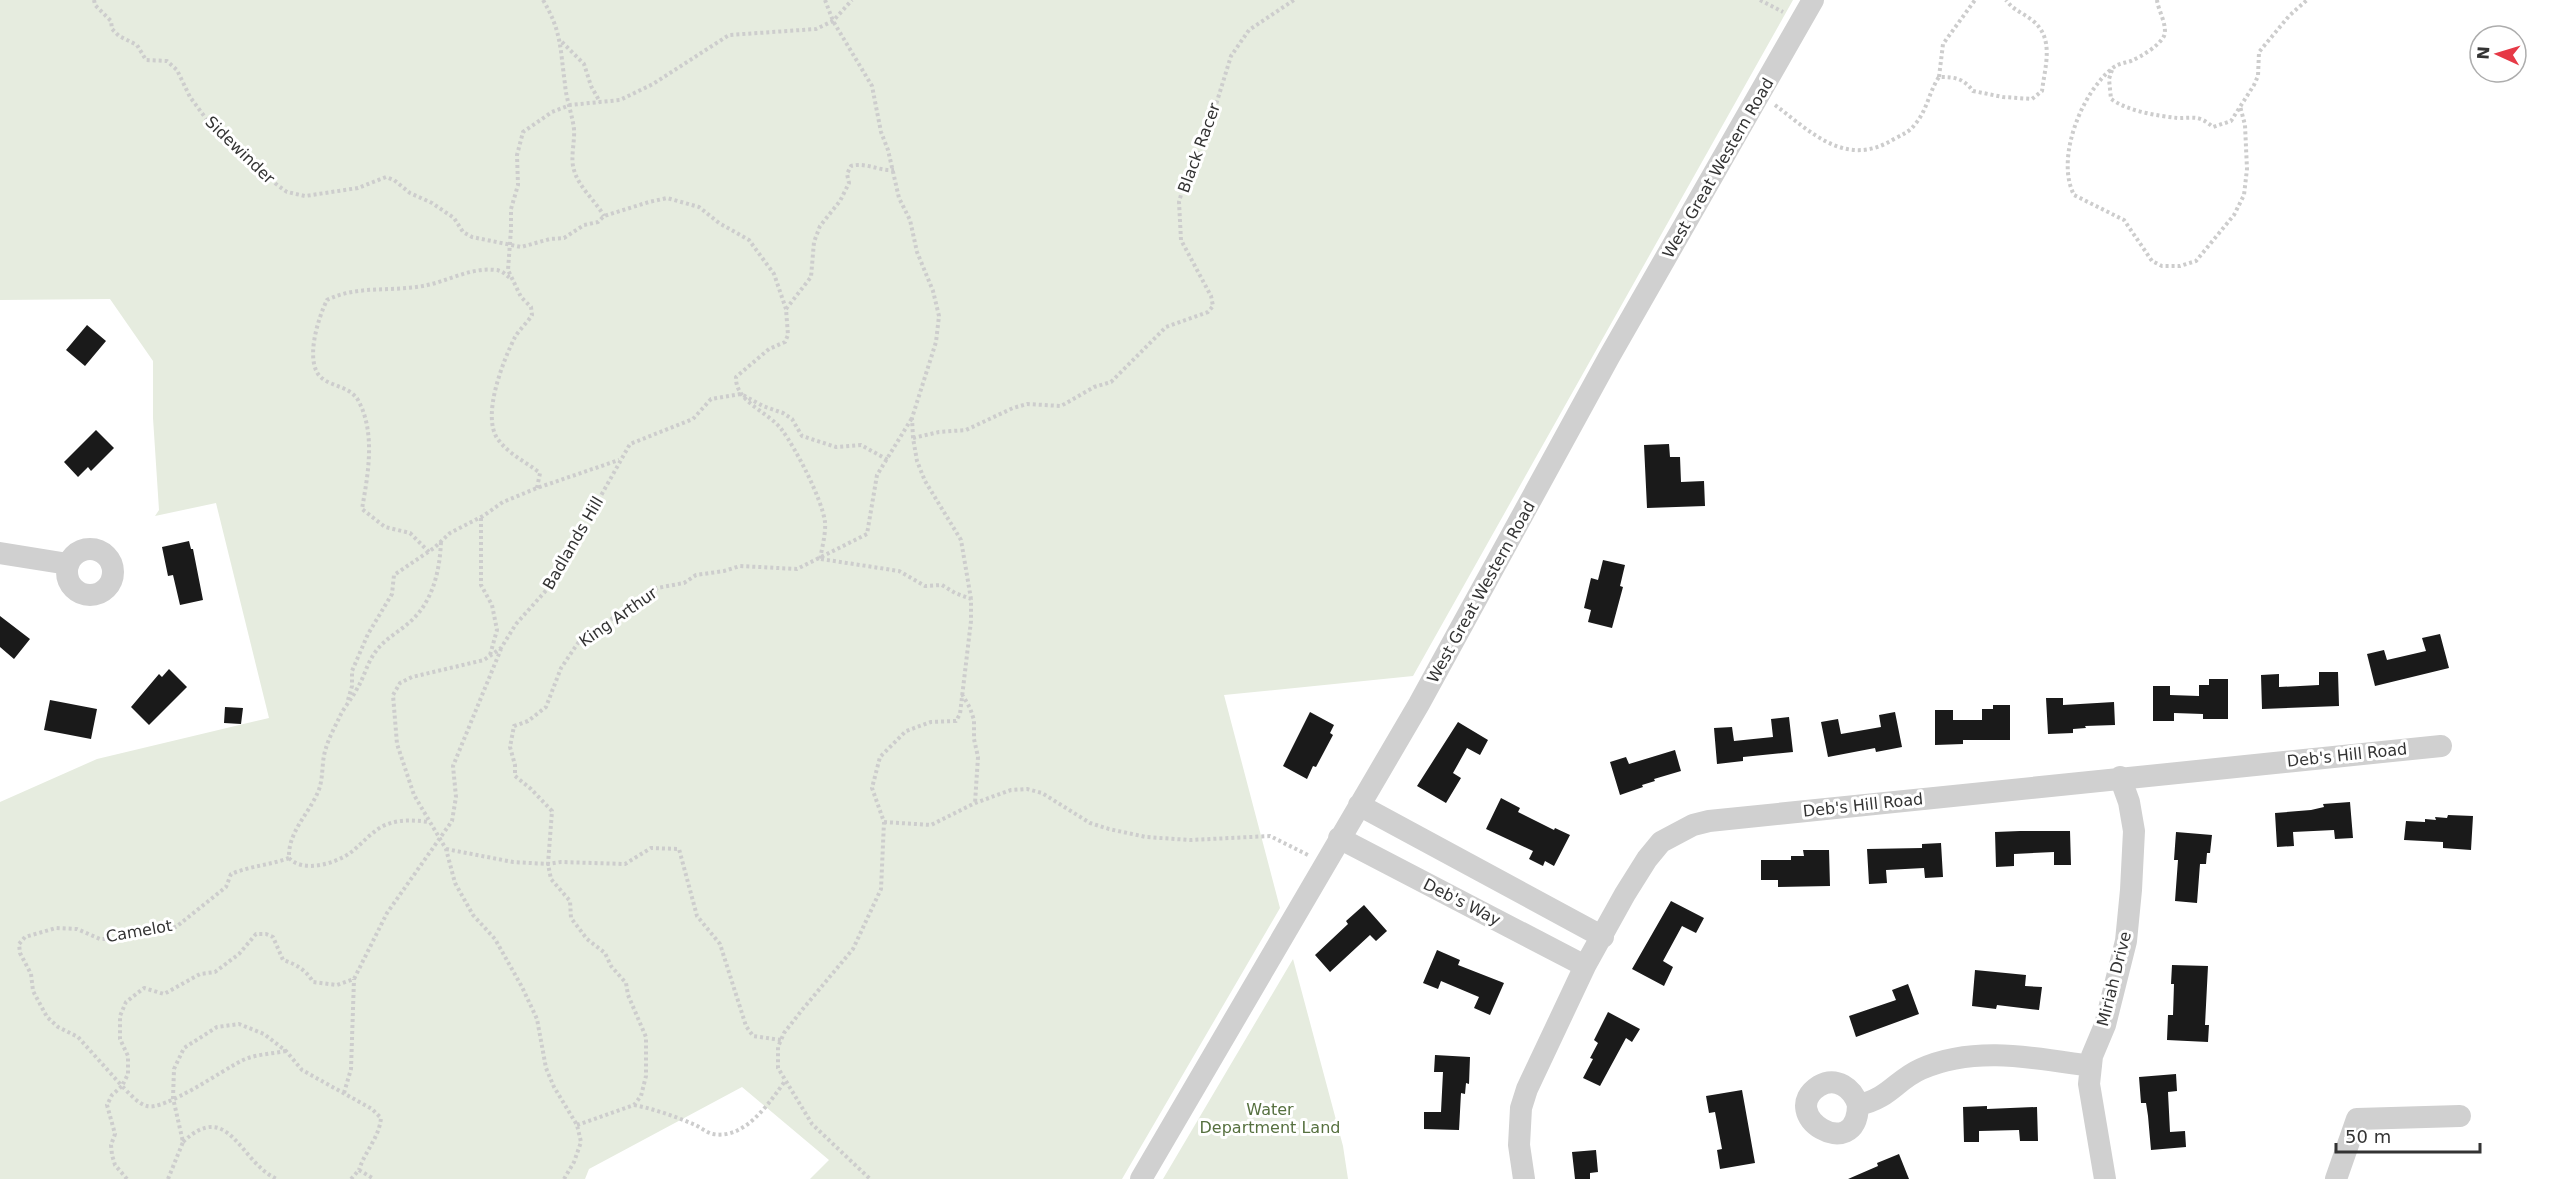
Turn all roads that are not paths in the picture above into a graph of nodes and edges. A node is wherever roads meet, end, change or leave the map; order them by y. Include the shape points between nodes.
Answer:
1 (1813, 0) edge
2 (0, 553) edge
3 (68, 564) dead end
4 (2441, 746) dead end
5 (2120, 777) junction
6 (1359, 805) junction
7 (1339, 838) junction
8 (1603, 937) junction
9 (1585, 966) junction
10 (2091, 1066) junction
11 (1858, 1105) dead end
12 (2460, 1116) dead end
13 (1141, 1179) edge
14 (1524, 1179) edge
15 (2105, 1179) edge
16 (2336, 1179) edge

1 - 6 street, West Great Western Road
2 - 3 street
4 - 5 street, Deb's Hill Road
5 - 8 street, Deb's Hill Road via 1693,825 1661,842 1647,859
5 - 10 street, Miriah Drive via 2134,831 2132,890 2126,941
6 - 7 street, West Great Western Road
6 - 8 street
7 - 9 street, Deb's Way
7 - 13 street, West Great Western Road
8 - 9 street, Deb's Hill Road
9 - 14 street, Deb's Hill Road via 1521,1108 1519,1145
10 - 11 street via 2019,1057 1968,1056 1936,1062 1875,1102
10 - 15 street, Miriah Drive via 2091,1103
12 - 16 street via 2357,1119

